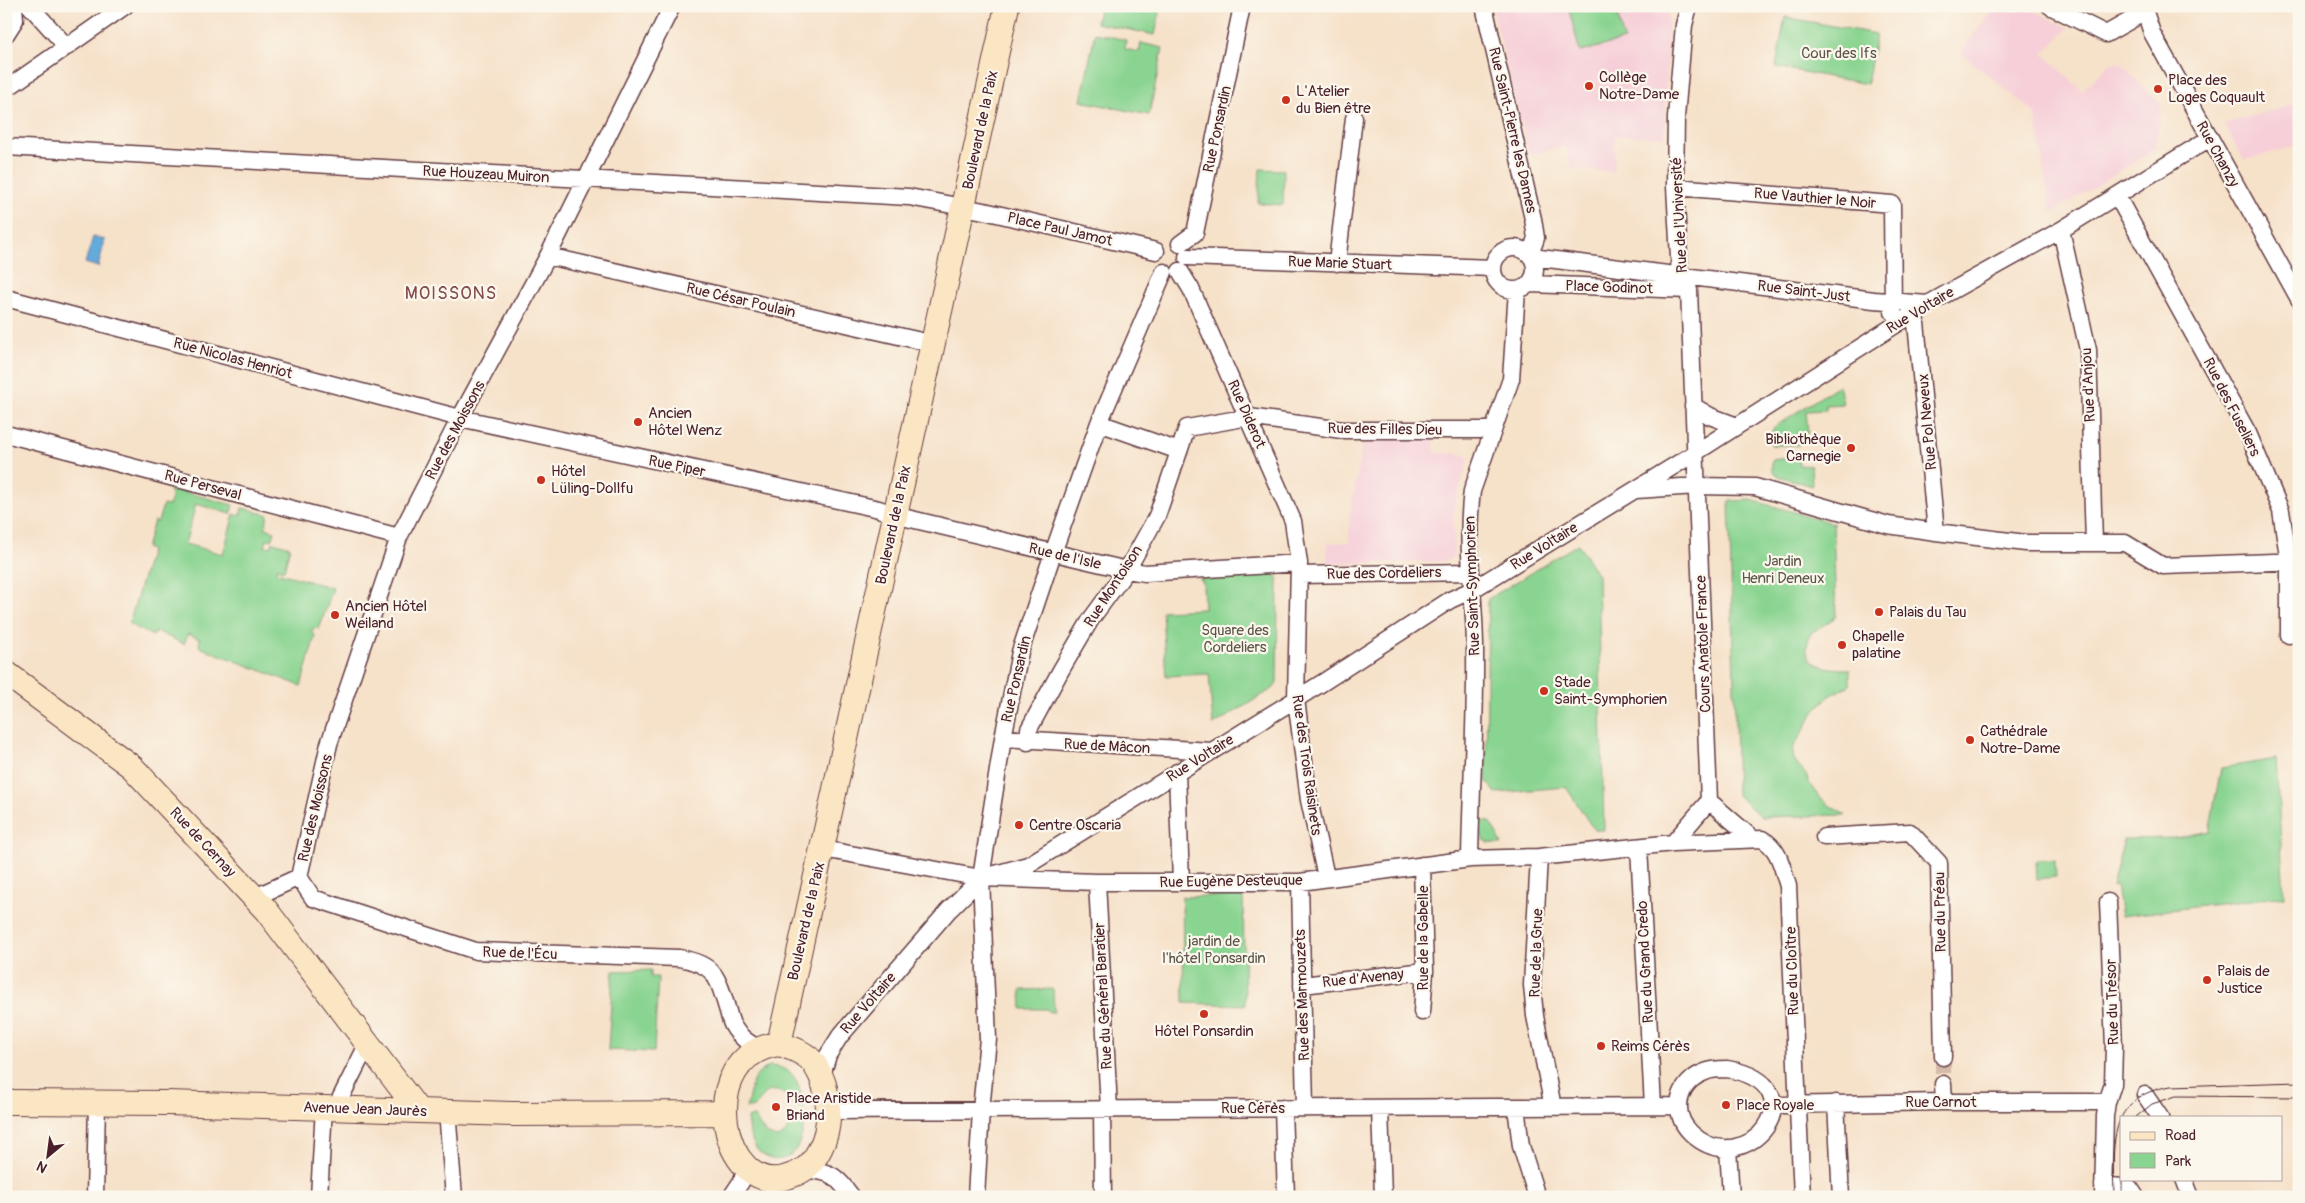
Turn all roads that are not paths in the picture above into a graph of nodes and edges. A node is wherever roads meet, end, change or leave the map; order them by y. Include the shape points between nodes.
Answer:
1 (14, 6) edge
2 (30, 6) edge
3 (125, 6) edge
4 (672, 6) edge
5 (1006, 6) edge
6 (1242, 6) edge
7 (1484, 6) edge
8 (1689, 6) edge
9 (2050, 6) edge
10 (2144, 9) edge
11 (6, 34) edge
12 (67, 46) junction
13 (6, 89) edge
14 (1354, 118) dead end
15 (2210, 138) junction
16 (6, 147) edge
17 (584, 180) junction
18 (1675, 187) junction
19 (2117, 196) junction
20 (964, 208) junction
21 (2061, 230) junction
22 (1156, 251) junction
23 (548, 256) junction
24 (1531, 256) junction
25 (1178, 261) junction
26 (1337, 263) junction
27 (1493, 268) junction
28 (1680, 275) junction
29 (1524, 287) junction
30 (1689, 290) junction
31 (6, 298) edge
32 (2299, 299) edge
33 (1893, 302) junction
34 (1921, 308) junction
35 (1892, 326) junction
36 (934, 344) junction
37 (1693, 406) junction
38 (460, 418) junction
39 (1249, 418) junction
40 (1099, 423) junction
41 (1737, 426) junction
42 (1493, 430) junction
43 (6, 434) edge
44 (1179, 451) junction
45 (1695, 453) junction
46 (1697, 486) junction
47 (1634, 490) junction
48 (894, 515) junction
49 (1936, 532) junction
50 (399, 537) junction
51 (2094, 543) junction
52 (1052, 553) junction
53 (2294, 561) edge
54 (1299, 569) junction
55 (1128, 570) junction
56 (1470, 572) junction
57 (1472, 590) junction
58 (2289, 635) dead end
59 (6, 673) edge
60 (1296, 699) junction
61 (1003, 738) junction
62 (1028, 742) junction
63 (1211, 751) junction
64 (1178, 772) junction
65 (1709, 802) junction
66 (1824, 836) dead end
67 (1752, 838) junction
68 (1673, 843) junction
69 (1640, 847) junction
70 (823, 850) junction
71 (1042, 857) junction
72 (1539, 857) junction
73 (1470, 859) junction
74 (1422, 865) junction
75 (299, 877) junction
76 (1326, 877) junction
77 (981, 878) junction
78 (1056, 881) junction
79 (1097, 882) junction
80 (1181, 882) junction
81 (1300, 882) junction
82 (256, 899) junction
83 (2108, 902) dead end
84 (1425, 972) junction
85 (1302, 985) junction
86 (1422, 1012) dead end
87 (366, 1045) junction
88 (769, 1046) junction
89 (1943, 1052) tunnel mouth
90 (821, 1079) junction
91 (1944, 1084) tunnel mouth
92 (2145, 1095) dead end
93 (6, 1102) edge
94 (97, 1102) junction
95 (1944, 1102) junction
96 (2107, 1102) junction
97 (1797, 1104) junction
98 (1836, 1104) junction
99 (1775, 1105) junction
100 (1653, 1106) junction
101 (1678, 1106) junction
102 (330, 1107) junction
103 (1516, 1107) junction
104 (1553, 1107) junction
105 (1283, 1108) junction
106 (1305, 1108) junction
107 (1380, 1108) junction
108 (417, 1109) junction
109 (1106, 1109) junction
110 (981, 1110) junction
111 (828, 1111) junction
112 (447, 1112) junction
113 (723, 1112) junction
114 (2159, 1116) edge
115 (1728, 1148) junction
116 (747, 1168) junction
117 (806, 1170) junction
118 (783, 1188) edge
119 (2103, 1191) edge
120 (95, 1197) edge
121 (319, 1197) edge
122 (454, 1197) edge
123 (731, 1197) edge
124 (852, 1197) edge
125 (976, 1197) edge
126 (1103, 1197) edge
127 (1286, 1197) edge
128 (1383, 1197) edge
129 (1537, 1197) edge
130 (1731, 1197) edge
131 (1802, 1197) edge
132 (1841, 1197) edge
133 (2136, 1197) edge

1 - 11 street via 14,20
2 - 12 street
3 - 12 street
4 - 17 street, Rue des Moissons
5 - 20 main road, Boulevard de la Paix
6 - 25 street, Rue Ponsardin via 1195,234
7 - 24 street, Rue Saint-Pierre les Dames via 1533,219 1536,238
8 - 18 street, Rue de l'Université via 1684,25 1676,117
9 - 10 street via 2106,34
10 - 15 street, Rue Chanzy via 2152,33
12 - 13 street
14 - 26 street
15 - 19 street, Rue Voltaire
15 - 32 street, Rue Chanzy
16 - 17 street, Rue Houzeau Muiron
17 - 20 street, Rue Houzeau Muiron via 909,197
17 - 23 street, Rue des Moissons
18 - 28 street, Rue de l'Université
18 - 33 street, Rue Vauthier le Noir via 1892,204
19 - 21 street, Rue Voltaire
19 - 53 street, Rue des Fuseliers via 2248,433 2281,511
20 - 22 street, Place Paul Jamot
20 - 36 main road, Boulevard de la Paix
21 - 34 street, Rue Voltaire
21 - 51 street, Rue d'Anjou via 2088,350
22 - 25 street, Rue Diderot via 1155,261
22 - 25 street, Rue Marie Stuart via 1168,242
23 - 36 street, Rue César Poulain
23 - 38 street, Rue des Moissons
24 - 27 street, Place Godinot via 1518,248 1504,250 1494,261
24 - 28 street, Place Godinot
24 - 29 street via 1536,270
25 - 26 street, Rue Marie Stuart
25 - 39 street, Rue Diderot
25 - 40 street, Rue Ponsardin
26 - 27 street, Rue Marie Stuart
27 - 29 street, Place Godinot via 1500,285 1511,290
28 - 30 street, Rue de l'Université
28 - 33 street, Rue Saint-Just
29 - 30 street, Place Godinot
29 - 42 street, Rue Saint-Symphorien via 1511,379
30 - 37 street, Rue de l'Université
31 - 38 street, Rue Nicolas Henriot
33 - 34 street, Rue Saint-Just
33 - 35 street, Rue Vauthier le Noir
34 - 35 street, Rue Voltaire
34 - 49 street, Rue Pol Neveux
35 - 41 street, Rue Voltaire
36 - 48 main road, Boulevard de la Paix
37 - 41 street
37 - 45 street, Rue de l'Université
38 - 48 street, Rue Piper via 879,509
38 - 50 street, Rue des Moissons
39 - 42 street, Rue des Filles Dieu via 1342,430
39 - 44 street, Rue Montoison via 1187,428
39 - 54 street, Rue Diderot via 1293,521
40 - 44 street
40 - 52 street, Rue Ponsardin
41 - 45 street, Rue Voltaire
42 - 56 street, Rue Saint-Symphorien via 1472,491
43 - 50 street, Rue Perseval
44 - 55 street, Rue Montoison via 1157,516
45 - 46 street, Cours Anatole France
45 - 47 street, Rue Voltaire
46 - 47 street, Rue Voltaire
46 - 49 street, Rue Voltaire via 1755,488 1888,525
46 - 65 street, Cours Anatole France
47 - 57 street, Rue Voltaire
48 - 52 street, Rue de l'Isle
48 - 70 main road, Boulevard de la Paix
49 - 51 street, Rue Voltaire via 2026,543
50 - 75 street, Rue des Moissons via 329,744
51 - 53 street, Rue Voltaire via 2125,543 2163,566
52 - 55 street, Rue de l'Isle
52 - 61 street, Rue Ponsardin via 1020,652
53 - 58 street, Rue des Fuseliers
54 - 55 street, Rue de l'Isle via 1145,573
54 - 56 street, Rue des Cordeliers
54 - 60 street, Rue des Trois Raisinets
55 - 62 street, Rue Montoison via 1091,619 1061,670 1029,729
56 - 57 street, Rue Saint-Symphorien
57 - 60 street, Rue Voltaire via 1450,600
57 - 73 street, Rue Saint-Symphorien via 1475,650
59 - 82 main road, Rue de Cernay via 132,767
60 - 63 street, Rue Voltaire
60 - 76 street, Rue des Trois Raisinets via 1309,800
61 - 62 street, Rue de Mâcon
61 - 77 street, Rue Ponsardin
62 - 63 street, Rue de Mâcon
63 - 64 street, Rue Voltaire
64 - 71 street, Rue Voltaire
64 - 80 street
65 - 67 street
65 - 68 street
66 - 89 street, Rue du Préau via 1910,832 1939,863
67 - 68 street, Rue Eugène Desteuque
67 - 97 street, Rue du Cloître via 1769,842 1779,855 1788,886
68 - 69 street, Rue Eugène Desteuque
69 - 72 street, Rue Eugène Desteuque
69 - 100 street, Rue du Grand Credo
70 - 77 street, Rue Eugène Desteuque
70 - 88 main road, Boulevard de la Paix
71 - 77 street, Rue Voltaire via 1028,865
71 - 78 street via 1042,871
72 - 73 street, Rue Eugène Desteuque
72 - 104 street, Rue de la Grue via 1532,985
73 - 74 street, Rue Eugène Desteuque
74 - 76 street, Rue Eugène Desteuque
74 - 84 street, Rue de la Gabelle
75 - 82 street
75 - 88 street, Rue de l'Écu via 312,898 476,952 696,961 712,970 719,980 732,1026 744,1040
76 - 81 street, Rue Eugène Desteuque
77 - 78 street, Rue Eugène Desteuque
77 - 90 street, Rue Voltaire via 948,911 840,1036 828,1055
77 - 110 street, Rue Ponsardin via 988,1039
78 - 79 street, Rue Eugène Desteuque
79 - 80 street, Rue Eugène Desteuque
79 - 109 street, Rue du Général Baratier
80 - 81 street, Rue Eugène Desteuque
81 - 85 street, Rue des Marmouzets
82 - 87 main road, Rue de Cernay
83 - 96 street, Rue du Trésor via 2114,1047 2113,1079
84 - 85 street, Rue d'Avenay
84 - 86 street, Rue de la Gabelle
85 - 106 street, Rue des Marmouzets
87 - 102 street
87 - 108 main road, Rue de Cernay
88 - 90 main road via 803,1054 814,1064
88 - 113 main road via 745,1058 728,1089
90 - 111 main road
91 - 95 street
92 - 114 street
93 - 94 main road, Avenue Jean Jaurès
94 - 102 main road, Avenue Jean Jaurès
94 - 120 street
95 - 96 street, Rue Carnot
95 - 98 street, Rue Carnot
96 - 119 street, Rue du Trésor
97 - 98 street, Rue Carnot
97 - 99 street, Rue Carnot
97 - 131 street, Rue du Cloître
98 - 132 street
99 - 101 street via 1771,1091 1761,1080 1746,1072 1728,1069 1706,1071 1692,1078 1683,1090
99 - 115 street via 1767,1128 1755,1139 1744,1146
100 - 101 street, Rue Cérès
100 - 104 street, Rue Cérès
101 - 115 street via 1680,1120 1699,1140 1711,1146
102 - 108 main road, Avenue Jean Jaurès
102 - 121 street
103 - 104 street, Rue Cérès
103 - 107 street, Rue Cérès
103 - 129 street via 1521,1146
105 - 106 street, Rue Cérès
105 - 109 street, Rue Cérès
105 - 127 street
106 - 107 street, Rue Cérès
107 - 128 street
108 - 112 main road, Avenue Jean Jaurès
109 - 110 street, Rue Cérès
109 - 126 street, Rue du Général Baratier
110 - 111 street, Rue Cérès
110 - 125 street, Rue Ponsardin
111 - 117 main road via 823,1144
112 - 113 main road, Avenue Jean Jaurès
112 - 122 street
113 - 116 main road via 726,1132
115 - 130 street
116 - 118 main road
116 - 123 street
117 - 118 main road
117 - 124 street via 823,1170 837,1177
119 - 133 street via 2130,1188

